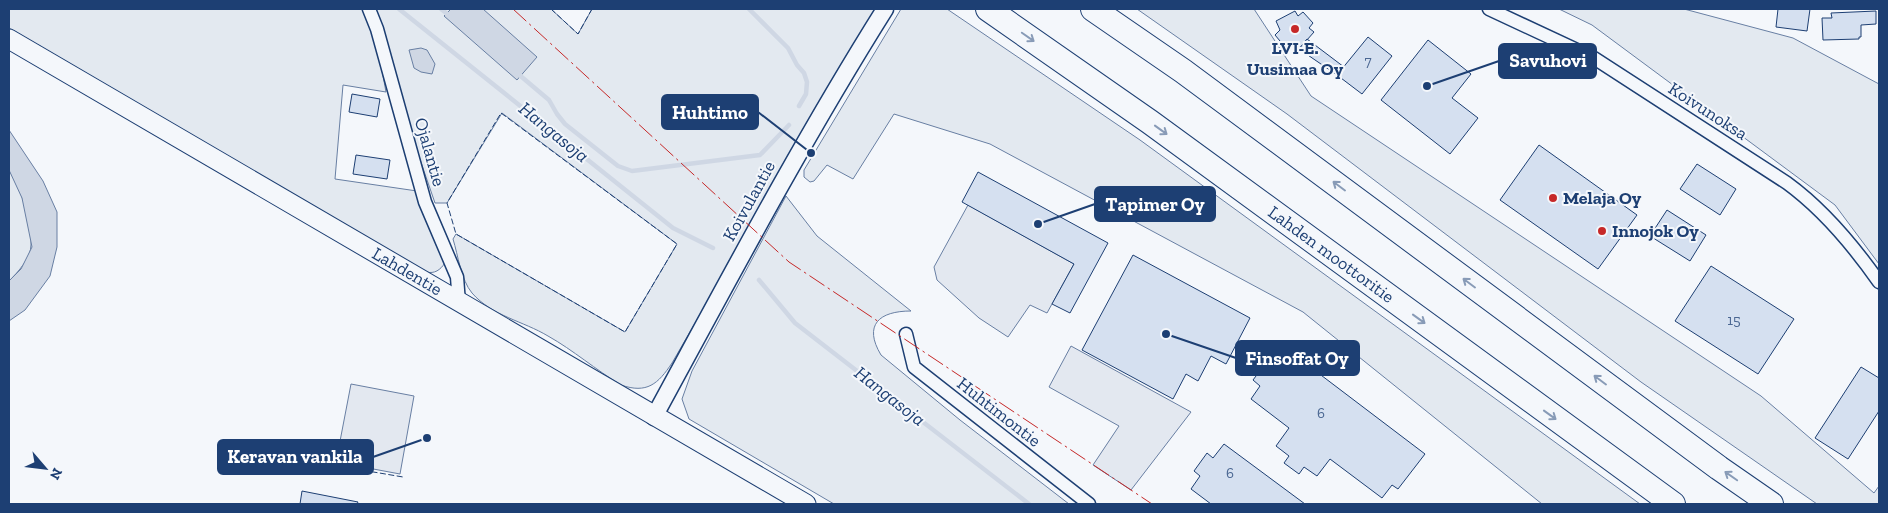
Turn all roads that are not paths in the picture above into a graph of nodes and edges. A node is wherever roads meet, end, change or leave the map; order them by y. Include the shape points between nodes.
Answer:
1 (369, 9) edge
2 (885, 9) edge
3 (988, 9) edge
4 (1093, 9) edge
5 (1489, 9) edge
6 (9, 39) edge
7 (1879, 282) edge
8 (459, 303) junction
9 (906, 334) dead end
10 (654, 416) junction
11 (806, 504) edge
12 (1089, 504) edge
13 (1673, 504) edge
14 (1771, 504) edge

1 - 8 street, Ojalantie via 425,202 457,276
2 - 10 street, Koivulantie via 785,176
3 -> 13 highway, Lahden moottoritie via 1158,128
14 -> 4 highway via 1183,71
5 - 7 street, Koivunoksa via 1594,58 1787,183 1834,225
6 - 8 main road, Lahdentie
8 - 10 main road, Lahdentie
9 - 12 street, Huhtimontie via 914,367
10 - 11 main road, Lahdentie

